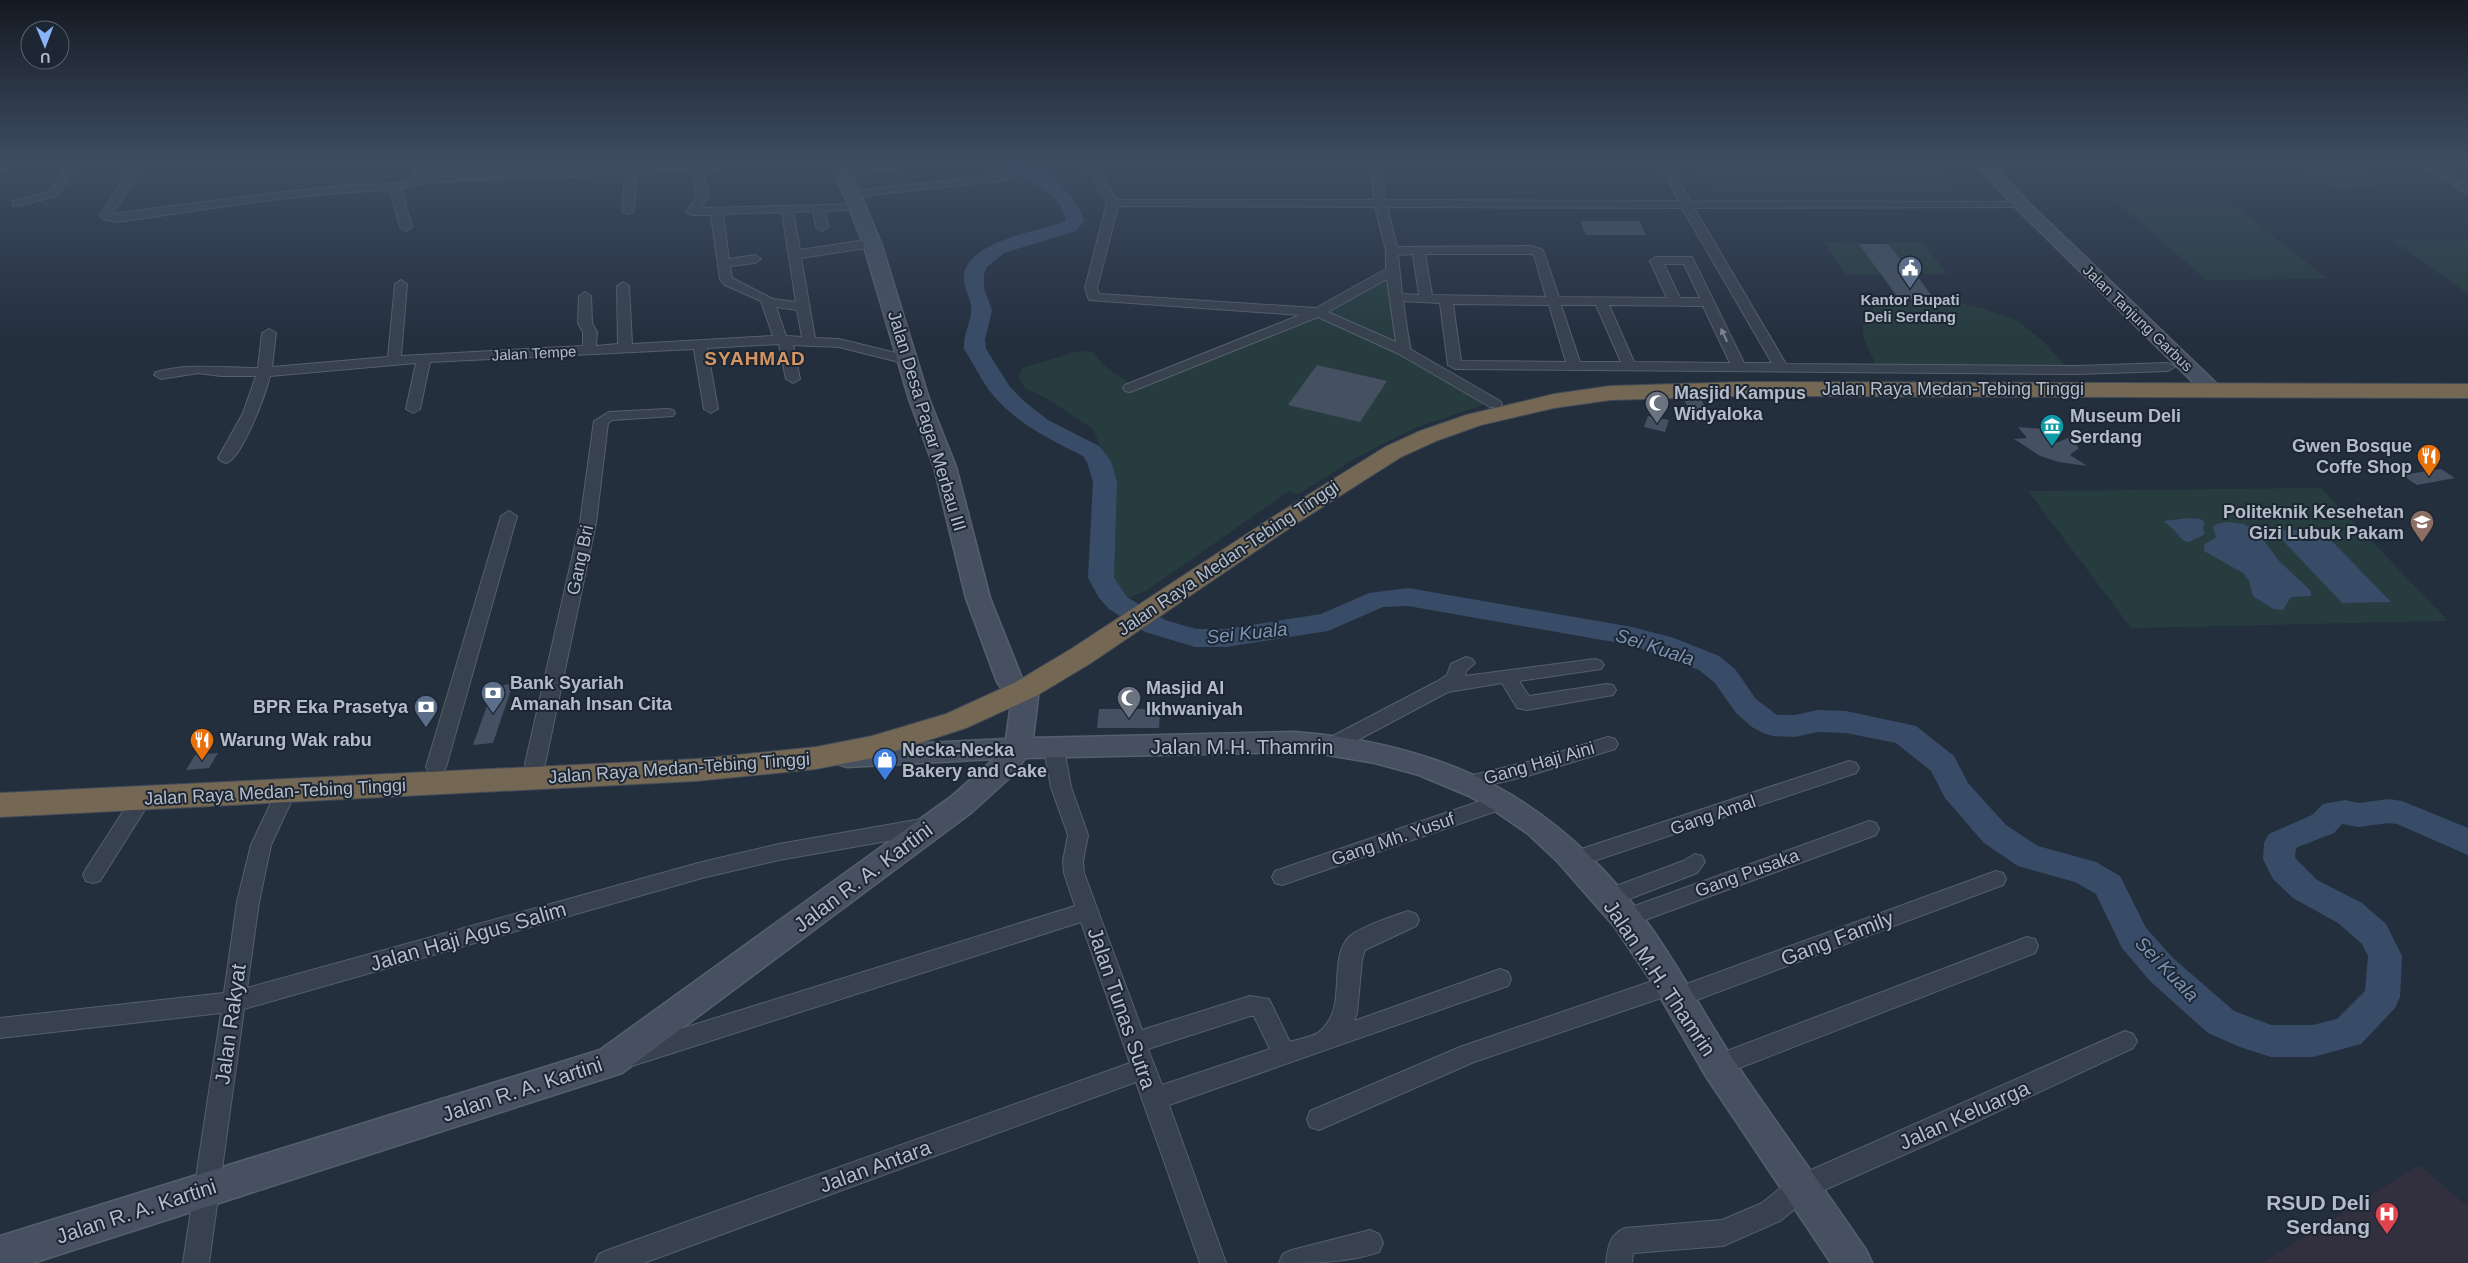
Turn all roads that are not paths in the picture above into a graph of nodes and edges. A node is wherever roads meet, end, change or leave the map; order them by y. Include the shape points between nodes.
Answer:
1 (404, 221) edge
2 (718, 221) edge
3 (789, 221) edge
4 (821, 221) edge
5 (863, 221) edge
6 (1108, 221) edge
7 (1384, 221) edge
8 (1696, 221) edge
9 (2030, 221) edge
10 (2030, 221) edge
11 (406, 227) dead end
12 (822, 228) dead end
13 (872, 243) junction
14 (1392, 251) junction
15 (1418, 251) junction
16 (794, 255) junction
17 (755, 259) dead end
18 (1688, 260) junction
19 (1718, 260) junction
20 (724, 263) junction
21 (1392, 271) junction
22 (401, 284) dead end
23 (623, 286) dead end
24 (1367, 286) junction
25 (585, 296) dead end
26 (1426, 298) junction
27 (1397, 300) junction
28 (1446, 300) junction
29 (1555, 301) junction
30 (1600, 301) junction
31 (1675, 302) junction
32 (1708, 302) junction
33 (770, 305) junction
34 (805, 311) junction
35 (1318, 312) junction
36 (270, 333) dead end
37 (783, 340) junction
38 (809, 341) junction
39 (700, 344) junction
40 (625, 348) junction
41 (589, 351) junction
42 (1404, 351) junction
43 (905, 354) junction
44 (424, 359) junction
45 (394, 360) junction
46 (1455, 365) junction
47 (1574, 366) junction
48 (1629, 366) junction
49 (1739, 367) junction
50 (1781, 367) junction
51 (1434, 368) junction
52 (266, 372) junction
53 (161, 374) dead end
54 (793, 379) dead end
55 (2190, 382) junction
56 (2468, 382) edge
57 (1130, 388) dead end
58 (2468, 391) edge
59 (1495, 404) junction
60 (413, 409) dead end
61 (710, 409) dead end
62 (668, 413) dead end
63 (226, 458) dead end
64 (509, 516) dead end
65 (1161, 595) junction
66 (1466, 663) dead end
67 (1596, 665) dead end
68 (1507, 676) junction
69 (1018, 686) junction
70 (1444, 686) junction
71 (1607, 690) dead end
72 (1334, 744) junction
73 (1608, 744) dead end
74 (1018, 748) junction
75 (1054, 749) junction
76 (816, 758) junction
77 (535, 764) junction
78 (436, 767) junction
79 (1849, 768) dead end
80 (1469, 783) junction
81 (0, 789) edge
82 (286, 791) junction
83 (142, 798) junction
84 (1504, 802) junction
85 (0, 805) edge
86 (933, 825) junction
87 (1869, 829) dead end
88 (1576, 859) junction
89 (1695, 862) dead end
90 (93, 874) dead end
91 (1282, 877) dead end
92 (1996, 879) dead end
93 (1617, 908) junction
94 (1089, 911) junction
95 (1408, 920) dead end
96 (2026, 946) dead end
97 (1500, 979) dead end
98 (1674, 991) junction
99 (233, 1002) junction
100 (0, 1028) edge
101 (1327, 1040) junction
102 (2125, 1041) dead end
103 (1134, 1043) junction
104 (1284, 1054) junction
105 (610, 1062) junction
106 (1719, 1065) junction
107 (1142, 1069) junction
108 (1153, 1099) junction
109 (1319, 1119) dead end
110 (1802, 1187) junction
111 (207, 1188) junction
112 (1370, 1243) dead end
113 (0, 1255) edge
114 (196, 1263) edge
115 (608, 1263) edge
116 (1212, 1263) edge
117 (1292, 1263) edge
118 (1619, 1263) edge
119 (1853, 1263) edge

1 - 11 street
2 - 20 street
3 - 16 street
4 - 12 street
5 - 13 street, Jalan Desa Pagar Merbau III
6 - 35 street via 1090,288 1094,296
7 - 14 street
8 - 19 street
9 - 55 street, Jalan Tanjung Garbus
10 - 55 street, Jalan Tanjung Garbus
13 - 16 street
13 - 43 street, Jalan Desa Pagar Merbau III
14 - 15 street
14 - 21 street
15 - 26 street
15 - 29 street via 1536,251
16 - 34 street
17 - 20 street
18 - 19 street
18 - 31 street via 1656,261
18 - 32 street
19 - 50 street
20 - 33 street via 729,282 765,297
21 - 24 street
21 - 27 street
22 - 45 street
23 - 40 street
24 - 27 street via 1383,290
24 - 35 street
25 - 41 street
26 - 27 street
26 - 28 street
27 - 42 street
28 - 29 street
28 - 46 street
29 - 30 street
29 - 47 street
30 - 31 street
30 - 48 street
31 - 32 street
49 -> 32 street
33 - 34 street
33 - 37 street
34 - 38 street
35 - 42 street
35 - 57 street
36 - 52 street
37 - 38 street, Jalan Tempe
37 - 39 street, Jalan Tempe
37 - 54 street
38 - 43 street, Jalan Tempe
39 - 40 street, Jalan Tempe
39 - 61 street
40 - 41 street, Jalan Tempe
41 - 44 street, Jalan Tempe
42 - 51 street
43 - 69 street, Jalan Desa Pagar Merbau III via 937,442 977,592
44 - 45 street, Jalan Tempe
44 - 60 street
45 - 52 street, Jalan Tempe
46 - 47 street
46 - 51 street
47 - 48 street
48 - 49 street
49 - 50 street
50 - 55 street via 2067,370
51 - 59 street
52 - 53 street, Jalan Tempe via 205,369
52 - 63 street via 247,422
55 - 56 highway, Jalan Raya Medan-Tebing Tinggi
55 - 58 highway, Jalan Raya Medan-Tebing Tinggi
55 - 59 highway, Jalan Raya Medan-Tebing Tinggi via 1665,381 1573,388
55 - 65 highway, Jalan Raya Medan-Tebing Tinggi via 1610,392 1531,405 1474,420 1393,452
59 - 65 highway, Jalan Raya Medan-Tebing Tinggi via 1421,428 1384,444
62 - 77 street, Gang Bri via 609,416 601,421 588,526
64 - 78 street
65 - 69 highway, Jalan Raya Medan-Tebing Tinggi
66 - 70 street via 1457,668 1456,678
67 - 68 street
68 - 70 street
68 - 71 street via 1527,703
69 - 74 street
69 - 76 highway, Jalan Raya Medan-Tebing Tinggi via 956,721 872,746
69 - 77 highway, Jalan Raya Medan-Tebing Tinggi via 875,730 800,747 699,756
70 - 72 street
72 - 75 street, Jalan M.H. Thamrin via 1295,742
72 - 80 street, Jalan M.H. Thamrin via 1388,756
73 - 80 street, Gang Haji Aini
74 - 75 street, Jalan M.H. Thamrin
74 - 76 street, Jalan M.H. Thamrin
74 - 86 street, Jalan R. A. Kartini via 1006,765
75 - 94 street, Jalan Tunas Sutra via 1061,788 1078,835 1074,873
76 - 82 highway, Jalan Raya Medan-Tebing Tinggi via 687,771
77 - 78 highway, Jalan Raya Medan-Tebing Tinggi
78 - 81 highway, Jalan Raya Medan-Tebing Tinggi
79 - 88 street, Gang Amal
80 - 84 street, Jalan M.H. Thamrin
82 - 83 highway, Jalan Raya Medan-Tebing Tinggi
82 - 99 street, Jalan Rakyat via 268,826 255,866
83 - 85 highway, Jalan Raya Medan-Tebing Tinggi
83 - 90 street
84 - 88 street, Jalan M.H. Thamrin
84 - 91 street, Gang Mh. Yusuf
86 - 99 street, Jalan Haji Agus Salim via 808,846 702,870
86 - 105 street, Jalan R. A. Kartini
87 - 93 street, Gang Pusaka
88 - 93 street, Jalan M.H. Thamrin
89 - 93 street
92 - 98 street, Gang Family
93 - 98 street, Jalan M.H. Thamrin
94 - 103 street, Jalan Tunas Sutra
94 - 105 street
95 - 101 street via 1356,945 1351,960 1346,1013
96 - 106 street
97 - 101 street
98 - 106 street, Jalan M.H. Thamrin
98 - 109 street, Gang Family via 1468,1054
99 - 100 street, Jalan Haji Agus Salim
99 - 111 street, Jalan Rakyat
101 - 104 street
102 - 110 street, Jalan Keluarga
103 - 104 street via 1250,1006 1261,1006
103 - 107 street, Jalan Tunas Sutra
104 - 108 street
105 - 111 street, Jalan R. A. Kartini
106 - 110 street, Jalan M.H. Thamrin
107 - 108 street, Jalan Tunas Sutra
107 - 115 street, Jalan Antara
108 - 116 street, Jalan Tunas Sutra
110 - 118 street, Jalan Keluarga via 1771,1212 1723,1232 1625,1241 1621,1246
110 - 119 street, Jalan M.H. Thamrin
111 - 113 street, Jalan R. A. Kartini
111 - 114 street, Jalan Rakyat
112 - 117 street

